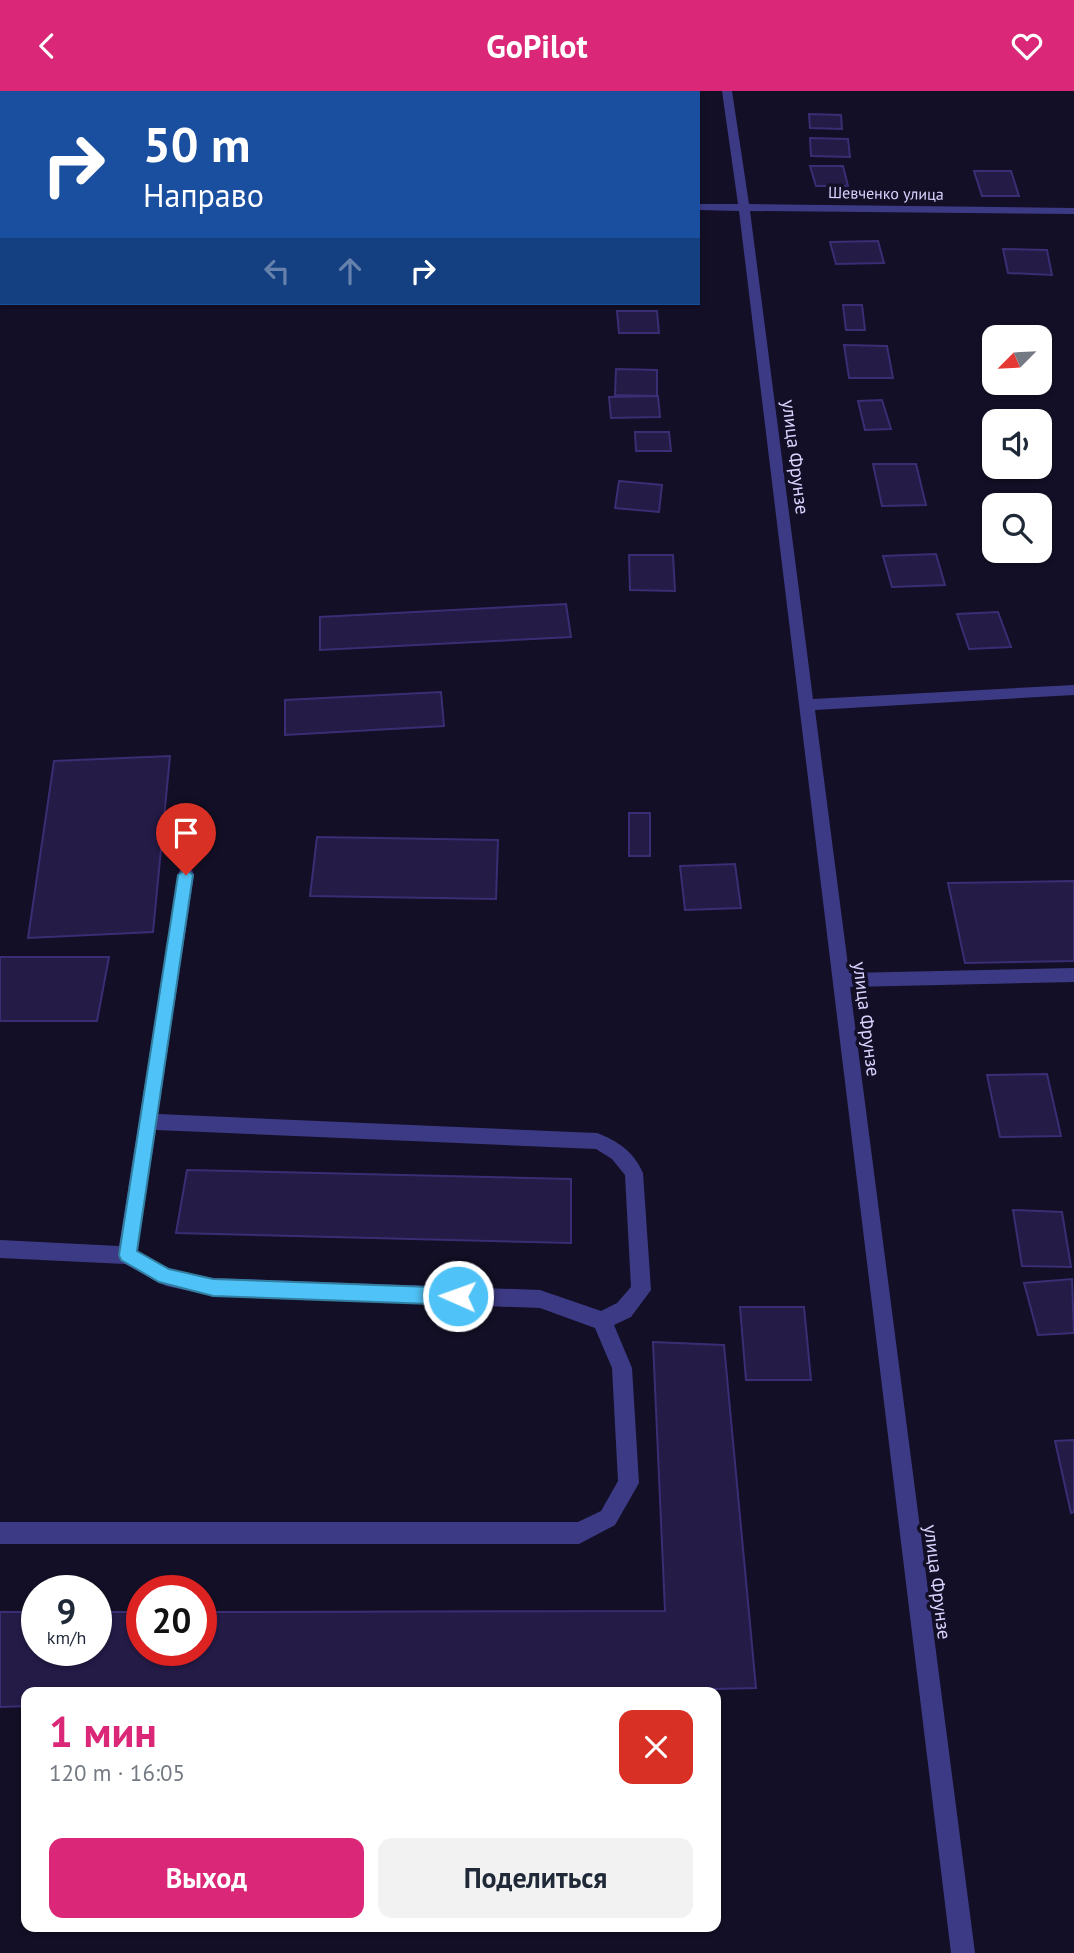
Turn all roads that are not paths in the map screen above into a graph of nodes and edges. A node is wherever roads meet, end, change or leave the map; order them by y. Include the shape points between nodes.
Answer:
1 (726, 91) edge
2 (700, 207) edge
3 (744, 207) junction
4 (1074, 211) edge
5 (1074, 690) edge
6 (806, 705) junction
7 (186, 875) dead end
8 (1074, 975) edge
9 (841, 980) junction
10 (148, 1122) junction
11 (0, 1249) edge
12 (127, 1255) junction
13 (603, 1321) junction
14 (0, 1534) edge
15 (963, 1953) edge

1 - 3 street, улица Фрунзе
2 - 3 street, Шевченко улица
3 - 4 street, Шевченко улица
3 - 6 street, улица Фрунзе
5 - 6 street
6 - 9 street, улица Фрунзе
7 - 10 street
8 - 9 street
9 - 15 street, улица Фрунзе
10 - 12 street
10 - 13 street via 597,1141 613,1147 634,1173 641,1290 624,1310
11 - 12 street
12 - 13 street via 166,1277 213,1287 540,1299
13 - 14 street via 622,1368 629,1483 608,1518 579,1533

